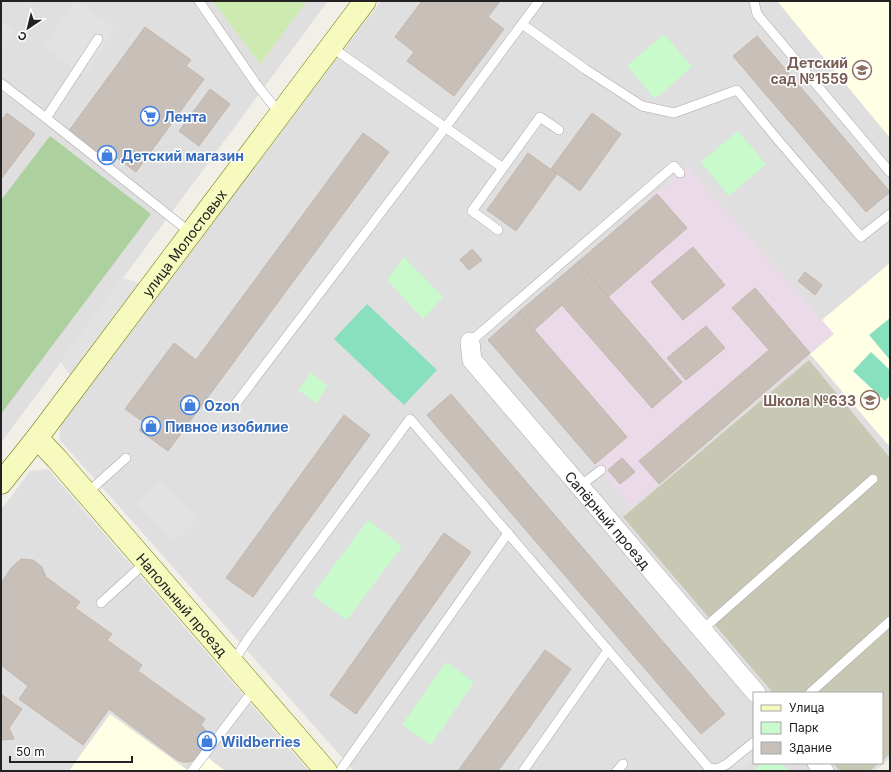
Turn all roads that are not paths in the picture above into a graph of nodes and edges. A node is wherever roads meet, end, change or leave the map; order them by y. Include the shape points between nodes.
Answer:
1 (200, 1) edge
2 (364, 1) edge
3 (539, 1) edge
4 (754, 1) edge
5 (522, 24) junction
6 (98, 39) dead end
7 (330, 46) junction
8 (1, 85) edge
9 (280, 114) junction
10 (46, 118) junction
11 (445, 128) junction
12 (559, 130) dead end
13 (503, 168) junction
14 (890, 172) edge
15 (680, 173) dead end
16 (890, 214) edge
17 (498, 230) dead end
18 (191, 233) junction
19 (470, 342) joint
20 (234, 406) dead end
21 (37, 438) junction
22 (126, 458) dead end
23 (601, 470) dead end
24 (873, 479) dead end
25 (1, 483) edge
26 (580, 486) junction
27 (87, 493) junction
28 (508, 533) junction
29 (146, 562) junction
30 (101, 603) dead end
31 (890, 621) edge
32 (702, 630) junction
33 (608, 650) junction
34 (233, 662) junction
35 (255, 688) junction
36 (755, 692) edge
37 (811, 692) edge
38 (753, 743) edge
39 (192, 771) edge
40 (326, 771) edge
41 (340, 771) edge
42 (523, 771) edge

1 - 9 lane via 257,85
2 - 7 street, улица Молостовых
3 - 5 lane
4 - 14 lane via 757,14
5 - 11 lane
5 - 16 lane via 642,106 674,113 737,90 861,237
6 - 10 lane
7 - 9 street, улица Молостовых
7 - 11 lane
8 - 10 lane
9 - 18 street, улица Молостовых
10 - 18 lane
11 - 13 lane
11 - 20 lane
12 - 13 lane via 540,117
13 - 17 lane via 472,211
15 - 19 lane via 674,166
18 - 21 street, улица Молостовых
19 - 26 street, Сапёрный проезд via 472,360
21 - 25 street, улица Молостовых
21 - 27 street, Напольный проезд
22 - 27 lane
23 - 26 lane
24 - 32 lane
26 - 32 street, Сапёрный проезд
27 - 29 street, Напольный проезд
28 - 33 lane
28 - 34 lane via 410,419
28 - 41 lane
29 - 30 lane
29 - 34 street, Напольный проезд
31 - 37 lane
32 - 36 street, Сапёрный проезд
33 - 38 lane via 709,768 717,769 727,764
33 - 42 lane
34 - 35 street, Напольный проезд
35 - 39 lane
35 - 40 street, Напольный проезд

